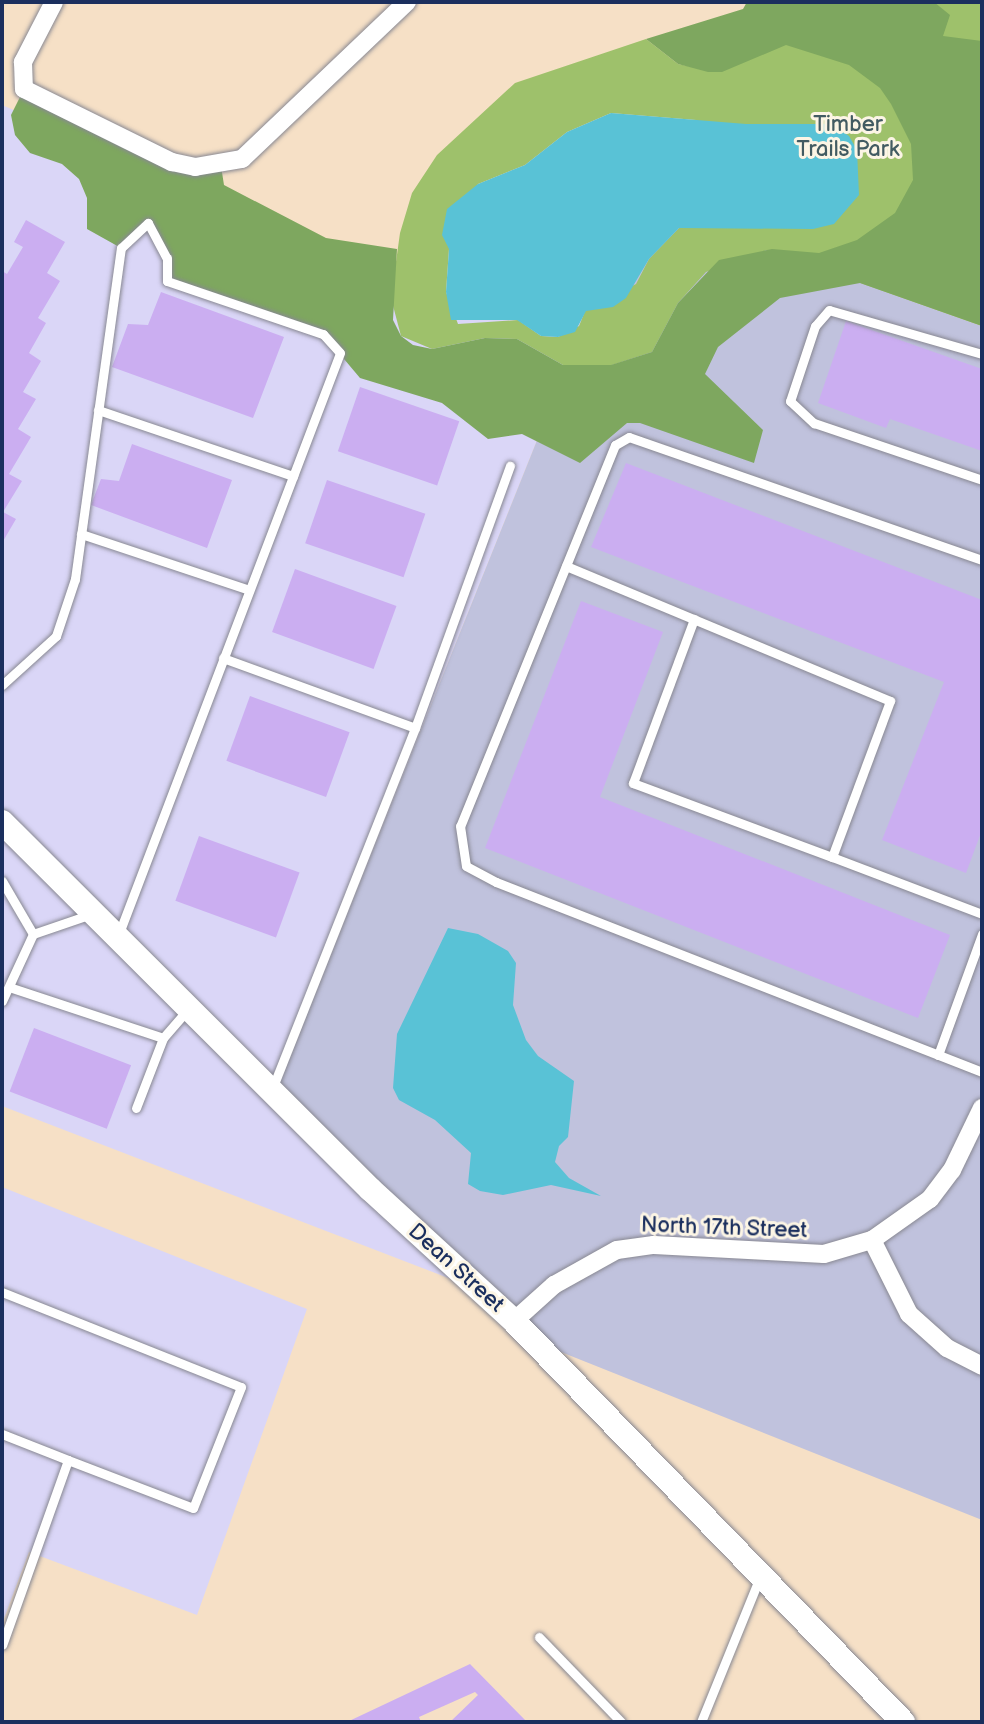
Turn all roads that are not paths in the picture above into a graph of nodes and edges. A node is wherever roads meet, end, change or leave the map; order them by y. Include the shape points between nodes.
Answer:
1 (54, 2) edge
2 (407, 2) edge
3 (982, 354) edge
4 (98, 410) junction
5 (510, 466) dead end
6 (293, 476) junction
7 (982, 480) edge
8 (81, 534) junction
9 (982, 560) edge
10 (566, 566) junction
11 (249, 590) junction
12 (694, 619) junction
13 (223, 658) junction
14 (2, 685) edge
15 (415, 728) junction
16 (2, 822) edge
17 (832, 857) junction
18 (2, 881) edge
19 (94, 913) junction
20 (982, 914) edge
21 (33, 934) junction
22 (982, 934) edge
23 (117, 937) junction
24 (9, 987) junction
25 (2, 1001) edge
26 (188, 1008) junction
27 (163, 1038) junction
28 (938, 1055) junction
29 (982, 1072) edge
30 (272, 1089) junction
31 (136, 1108) dead end
32 (982, 1108) edge
33 (872, 1240) junction
34 (2, 1292) edge
35 (514, 1321) junction
36 (982, 1366) edge
37 (2, 1434) edge
38 (68, 1460) junction
39 (760, 1577) junction
40 (539, 1637) dead end
41 (2, 1645) edge
42 (621, 1722) edge
43 (701, 1722) edge
44 (903, 1722) edge

1 - 2 street via 22,76 24,89 158,155 195,167 221,166 257,145
3 - 7 lane via 829,310 815,326 790,401 814,423
4 - 6 lane
4 - 6 lane via 121,248 148,223 167,258 167,281 323,334 340,353
4 - 8 lane
5 - 15 lane
6 - 11 lane
8 - 11 lane
8 - 14 lane via 75,579 56,636
9 - 10 lane via 638,437 615,445
10 - 12 lane
10 - 28 lane via 460,826 466,866
11 - 13 lane
12 - 17 lane via 890,701
12 - 17 lane via 633,783
13 - 15 lane
13 - 23 lane
15 - 30 lane
16 - 19 street, Dean Street
17 - 20 lane
18 - 21 lane
19 - 21 lane
19 - 23 street, Dean Street
21 - 24 lane
22 - 28 lane
23 - 26 street, Dean Street
24 - 25 lane
24 - 27 lane
26 - 27 lane
26 - 30 street, Dean Street
27 - 31 lane
28 - 29 lane
30 - 35 street, Dean Street via 370,1189
32 - 33 street, North 17th Street via 952,1170 930,1199
33 - 35 street, North 17th Street via 824,1254 654,1245 617,1250 566,1278
33 - 36 street via 909,1314 947,1348
34 - 38 lane via 241,1387 193,1508
35 - 39 street, Dean Street
37 - 38 lane
38 - 41 lane
39 - 43 lane
39 - 44 street, Dean Street
40 - 42 lane

